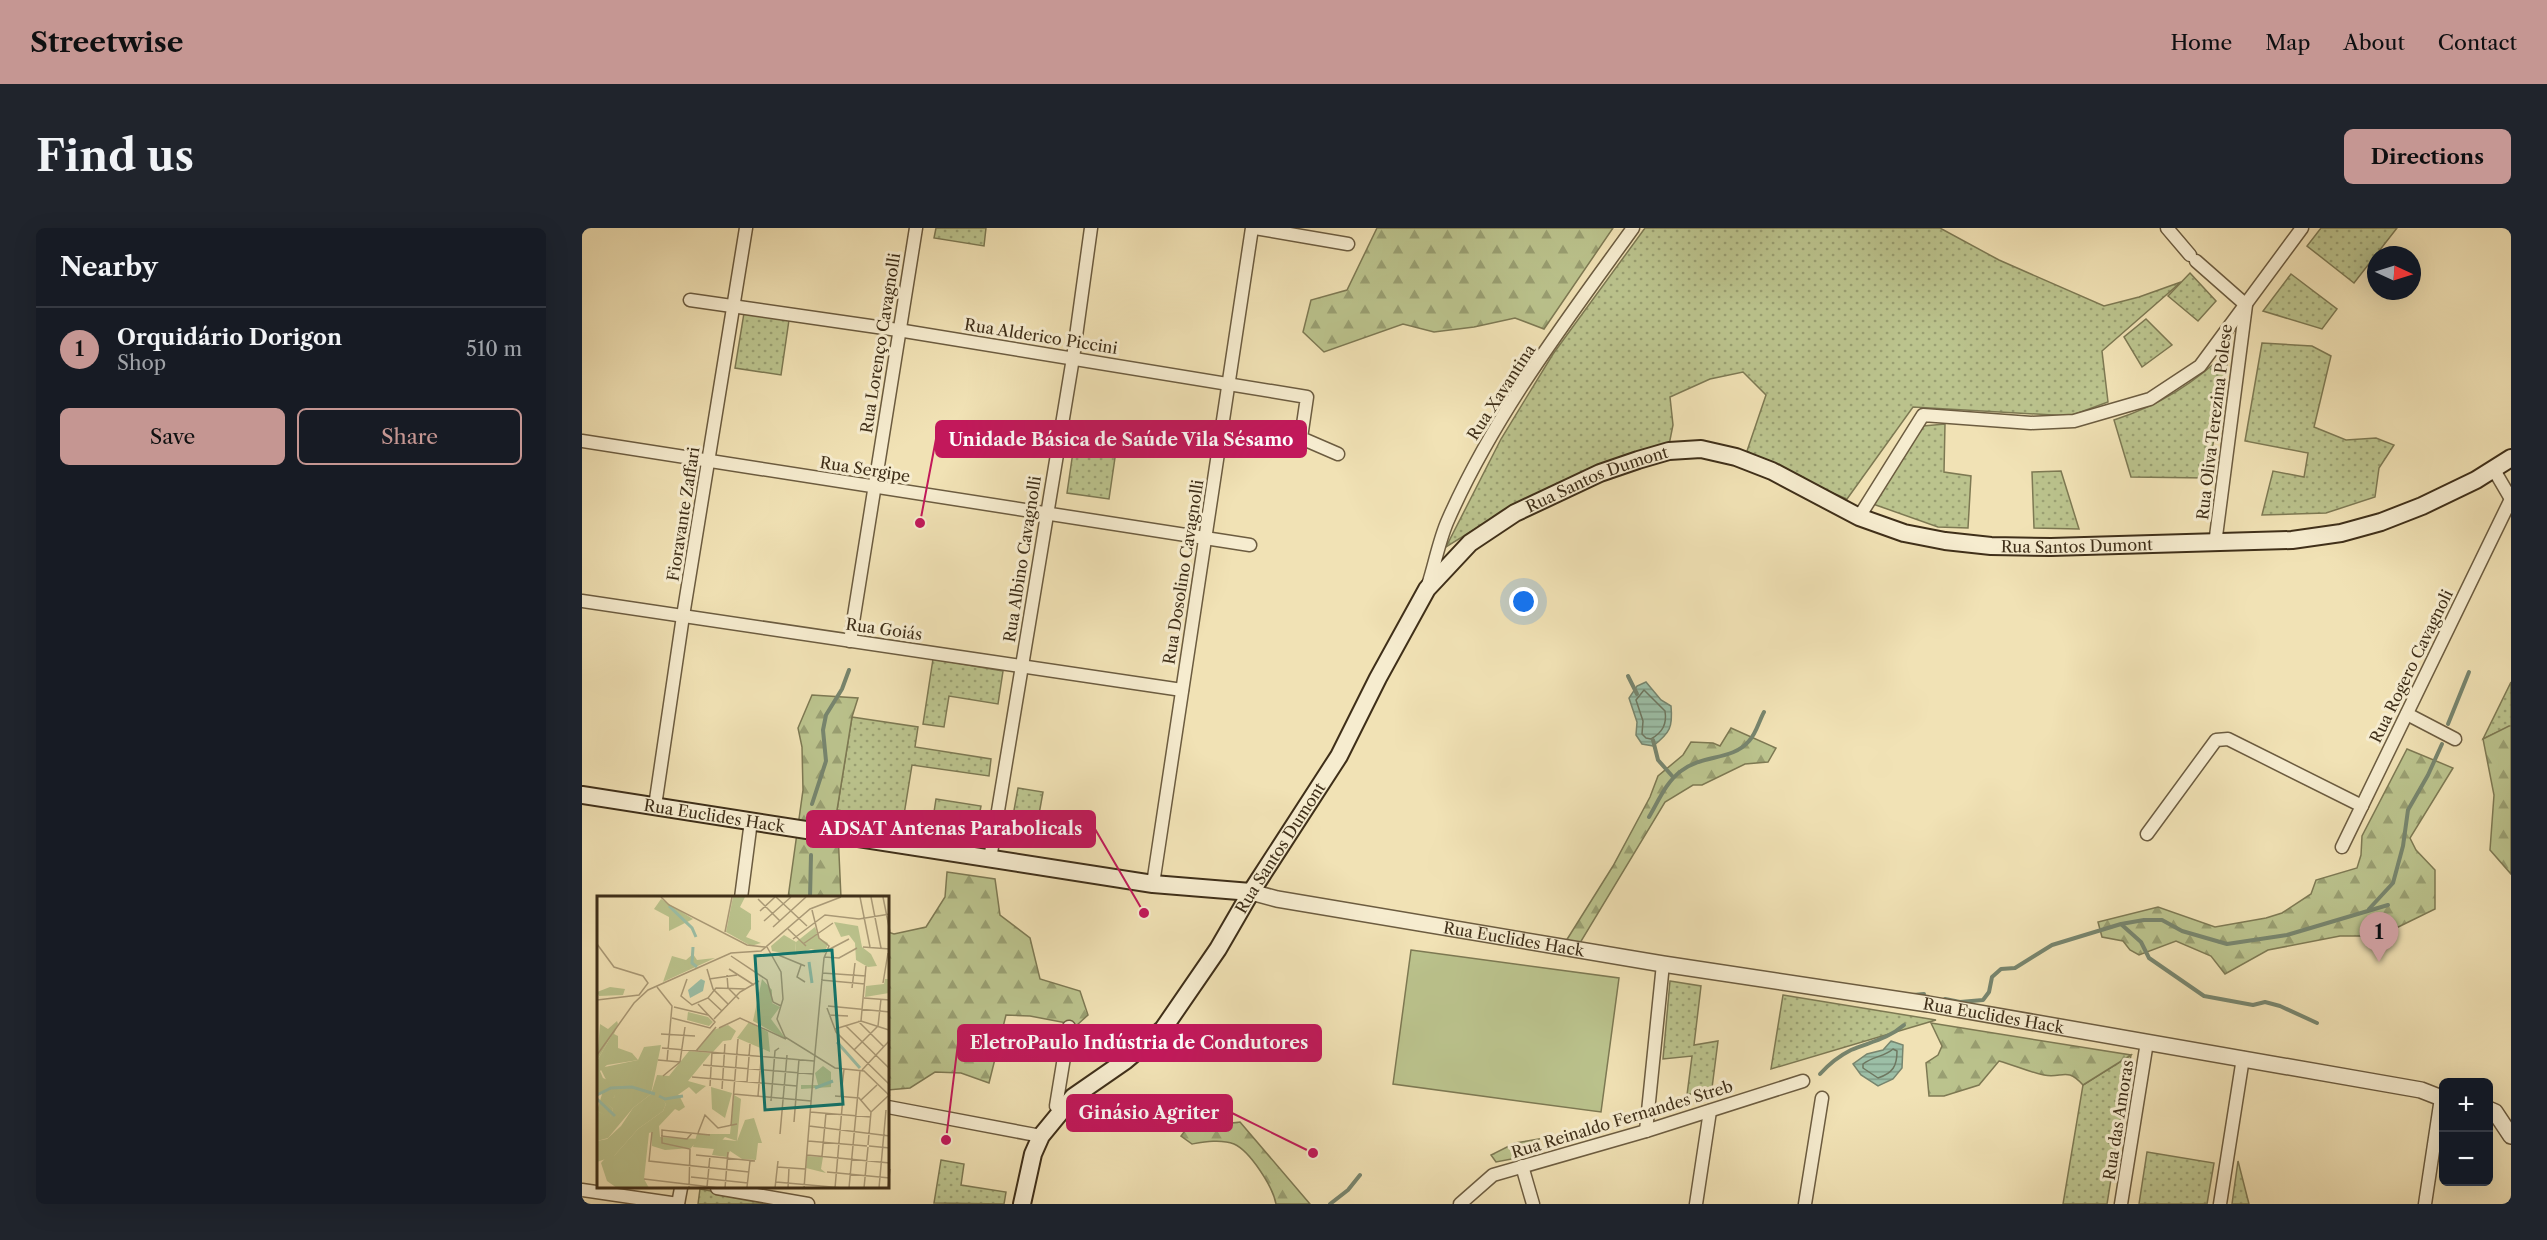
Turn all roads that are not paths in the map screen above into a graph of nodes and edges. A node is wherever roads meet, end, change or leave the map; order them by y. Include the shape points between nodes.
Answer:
1 (747, 228) edge
2 (916, 228) edge
3 (1090, 228) edge
4 (1253, 228) edge
5 (1634, 228) edge
6 (2167, 228) edge
7 (2302, 228) edge
8 (1348, 244) dead end
9 (690, 300) dead end
10 (2246, 305) junction
11 (733, 307) junction
12 (898, 330) junction
13 (1073, 358) junction
14 (1227, 383) junction
15 (582, 441) edge
16 (1338, 454) dead end
17 (2511, 458) edge
18 (708, 461) junction
19 (2494, 470) junction
20 (874, 487) junction
21 (2511, 499) edge
22 (1046, 514) junction
23 (1859, 517) junction
24 (1205, 538) junction
25 (2215, 544) junction
26 (1251, 545) dead end
27 (1427, 589) junction
28 (582, 601) edge
29 (683, 616) junction
30 (850, 641) junction
31 (1021, 664) junction
32 (1182, 690) junction
33 (2407, 714) junction
34 (2455, 739) dead end
35 (582, 795) edge
36 (655, 806) junction
37 (2362, 806) junction
38 (751, 821) junction
39 (2147, 834) dead end
40 (2342, 847) dead end
41 (990, 859) junction
42 (1152, 884) junction
43 (1251, 892) junction
44 (741, 896) edge
45 (1663, 964) junction
46 (1069, 1027) dead end
47 (2147, 1042) junction
48 (2243, 1058) junction
49 (1803, 1081) dead end
50 (1822, 1098) dead end
51 (2439, 1098) edge
52 (890, 1107) edge
53 (1710, 1111) junction
54 (2493, 1111) edge
55 (1060, 1112) junction
56 (2439, 1118) edge
57 (1646, 1131) junction
58 (1041, 1136) junction
59 (2511, 1136) edge
60 (1522, 1166) junction
61 (681, 1189) edge
62 (722, 1189) edge
63 (582, 1190) edge
64 (678, 1204) edge
65 (804, 1204) edge
66 (1022, 1204) edge
67 (1460, 1204) edge
68 (1533, 1204) edge
69 (1696, 1204) edge
70 (1805, 1204) edge
71 (2121, 1204) edge
72 (2220, 1204) edge
73 (2425, 1204) edge

1 - 11 street, Fioravante Zaffari
2 - 12 street, Rua Lorenço Cavagnolli
3 - 13 street, Rua Albino Cavagnolli
4 - 8 street
4 - 14 street, Rua Dosolino Cavagnolli
5 - 27 street, Rua Xavantina via 1490,436 1447,522
6 - 10 street via 2193,258
7 - 10 street
9 - 11 street, Rua Alderico Piccini
10 - 23 street via 2200,366 2150,399 2074,421 2031,423 1923,415
10 - 25 street, Rua Oliva Terezina Polese
11 - 12 street, Rua Alderico Piccini
11 - 18 street, Fioravante Zaffari
12 - 13 street, Rua Alderico Piccini
12 - 20 street, Rua Lorenço Cavagnolli
13 - 14 street, Rua Alderico Piccini
13 - 22 street, Rua Albino Cavagnolli
14 - 16 street, Rua Alderico Piccini via 1307,397 1301,438
14 - 24 street, Rua Dosolino Cavagnolli
15 - 18 street, Rua Sergipe
17 - 19 main road, Rua Santos Dumont
18 - 20 street, Rua Sergipe
18 - 29 street, Fioravante Zaffari
19 - 21 street
19 - 25 main road, Rua Santos Dumont via 2422,506 2341,533
20 - 22 street, Rua Sergipe
20 - 30 street, Rua Lorenço Cavagnolli
21 - 33 street, Rua Rogero Cavagnoli
22 - 24 street, Rua Sergipe
22 - 31 street, Rua Albino Cavagnolli
23 - 25 main road, Rua Santos Dumont via 1904,532 1991,546
23 - 27 main road, Rua Santos Dumont via 1772,471 1736,457 1701,449 1669,451 1600,473 1515,513 1470,543
24 - 26 street, Rua Sergipe
24 - 32 street, Rua Dosolino Cavagnolli
27 - 43 main road, Rua Santos Dumont via 1339,756
28 - 29 street, Rua Goiás
29 - 30 street, Rua Goiás
29 - 36 street, Fioravante Zaffari
30 - 31 street, Rua Goiás
31 - 32 street, Rua Goiás
31 - 41 street, Rua Albino Cavagnolli
32 - 42 street, Rua Dosolino Cavagnolli
33 - 34 street
33 - 37 street, Rua Rogero Cavagnoli
35 - 36 main road, Rua Euclides Hack
36 - 38 main road, Rua Euclides Hack
37 - 39 street via 2228,739 2216,740
37 - 40 street, Rua Rogero Cavagnoli
38 - 41 main road, Rua Euclides Hack
38 - 44 street
41 - 42 main road, Rua Euclides Hack
42 - 43 main road, Rua Euclides Hack
43 - 45 street, Rua Euclides Hack
43 - 55 main road, Rua Santos Dumont via 1218,949 1163,1029 1125,1062 1073,1097
45 - 47 street, Rua Euclides Hack
45 - 57 street
46 - 55 street via 1056,1106
47 - 48 street, Rua Euclides Hack
47 - 71 street, Rua das Amoras
48 - 51 street, Rua Euclides Hack via 2421,1090
48 - 72 street
49 - 53 street, Rua Reinaldo Fernandes Streb
50 - 70 street
52 - 58 street
53 - 57 street, Rua Reinaldo Fernandes Streb
53 - 69 street
54 - 59 street
55 - 58 main road, Rua Santos Dumont
56 - 73 street
57 - 60 street, Rua Reinaldo Fernandes Streb
58 - 66 main road, Rua Santos Dumont
60 - 67 street, Rua Reinaldo Fernandes Streb via 1493,1175
60 - 68 street
61 - 64 street
62 - 65 street
63 - 64 street

